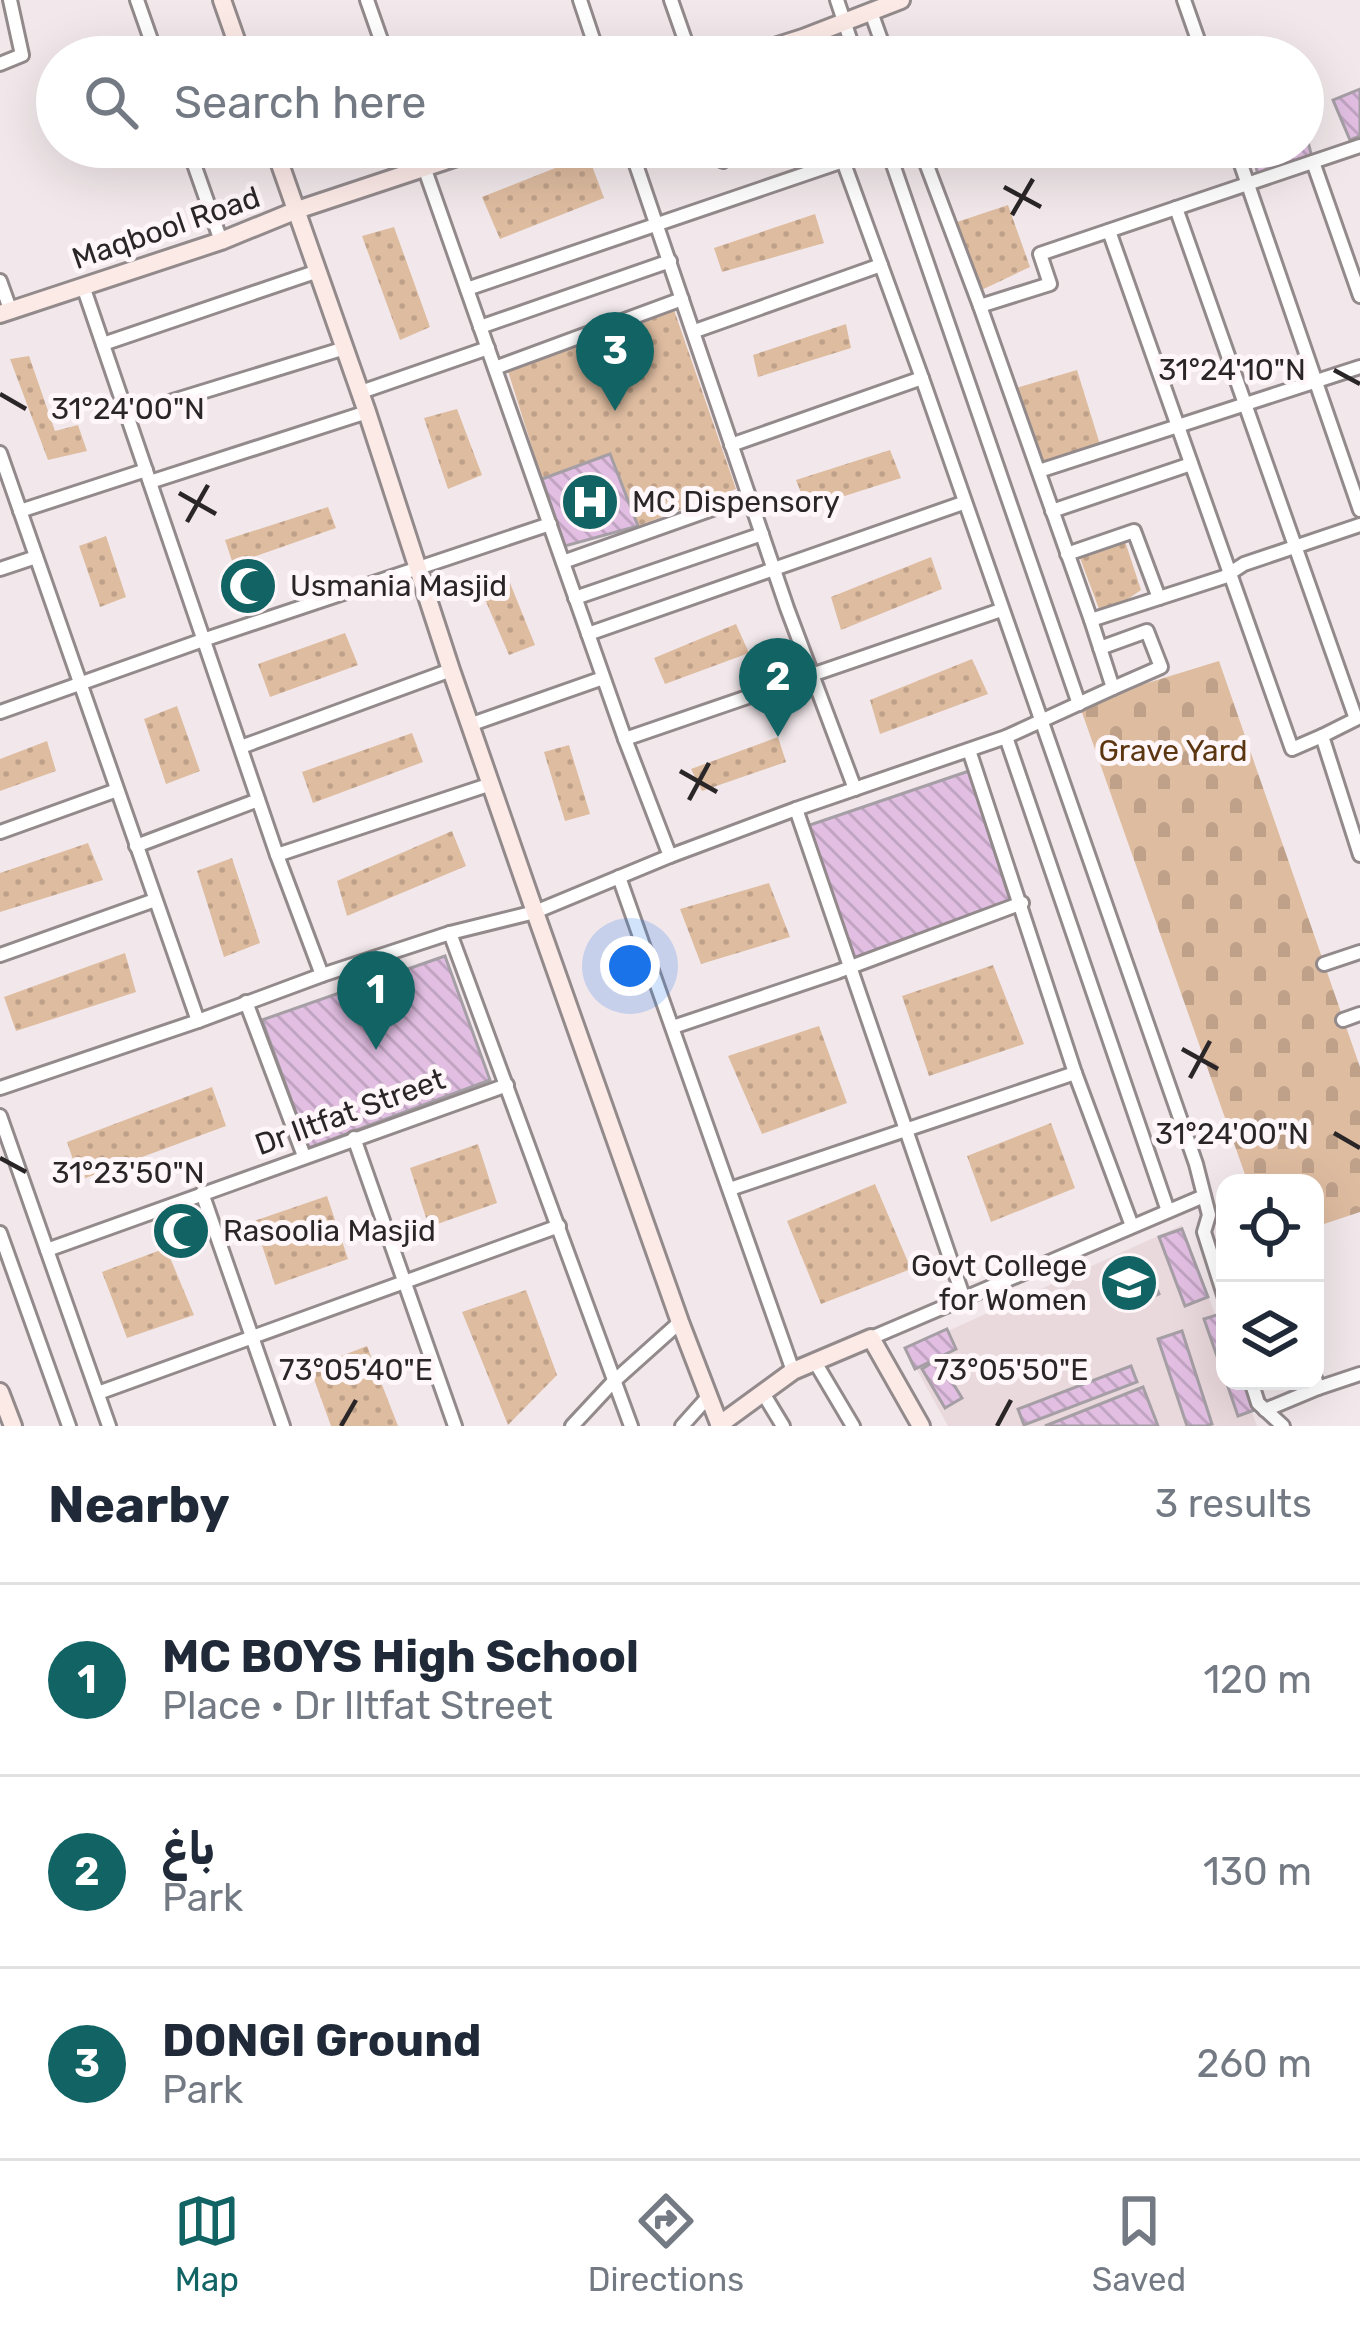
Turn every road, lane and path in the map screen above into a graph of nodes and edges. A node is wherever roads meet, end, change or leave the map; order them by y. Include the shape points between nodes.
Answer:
1 (10, 0) edge
2 (137, 0) edge
3 (222, 0) edge
4 (368, 0) edge
5 (580, 0) edge
6 (671, 0) edge
7 (837, 0) edge
8 (901, 0) edge
9 (1184, 0) edge
10 (871, 12) junction
11 (844, 22) junction
12 (150, 36) edge
13 (235, 36) edge
14 (380, 36) edge
15 (592, 36) edge
16 (684, 36) edge
17 (808, 36) edge
18 (849, 36) edge
19 (880, 36) edge
20 (1197, 36) edge
21 (0, 64) edge
22 (1360, 146) edge
23 (1324, 158) edge
24 (195, 168) edge
25 (281, 168) edge
26 (430, 168) edge
27 (637, 168) edge
28 (803, 168) edge
29 (845, 168) edge
30 (894, 168) edge
31 (928, 168) edge
32 (1242, 168) edge
33 (1295, 168) edge
34 (1315, 168) edge
35 (425, 170) junction
36 (1247, 184) junction
37 (1176, 208) junction
38 (296, 210) junction
39 (656, 223) junction
40 (1109, 231) junction
41 (221, 241) junction
42 (670, 261) junction
43 (881, 265) junction
44 (318, 271) junction
45 (0, 281) edge
46 (83, 286) junction
47 (467, 289) junction
48 (1360, 296) edge
49 (682, 299) junction
50 (980, 306) junction
51 (5, 312) edge
52 (480, 327) junction
53 (695, 332) junction
54 (103, 344) junction
55 (345, 348) junction
56 (488, 348) junction
57 (1360, 367) edge
58 (495, 368) junction
59 (922, 378) junction
60 (1316, 382) junction
61 (361, 392) junction
62 (1245, 404) junction
63 (368, 412) junction
64 (127, 415) junction
65 (1178, 426) junction
66 (731, 445) junction
67 (0, 453) edge
68 (1191, 464) junction
69 (1039, 471) junction
70 (148, 476) junction
71 (749, 496) junction
72 (963, 503) junction
73 (1360, 509) edge
74 (20, 511) junction
75 (1052, 511) junction
76 (550, 524) junction
77 (1360, 525) edge
78 (762, 534) junction
79 (1295, 547) junction
80 (1067, 554) junction
81 (36, 557) junction
82 (563, 562) junction
83 (0, 569) edge
84 (419, 569) junction
85 (774, 569) junction
86 (1230, 573) junction
87 (575, 598) junction
88 (1159, 598) junction
89 (1001, 610) junction
90 (1091, 620) junction
91 (588, 634) junction
92 (203, 640) junction
93 (1100, 647) junction
94 (451, 670) junction
95 (812, 675) junction
96 (603, 677) junction
97 (80, 683) junction
98 (1113, 688) junction
99 (1079, 704) junction
100 (0, 712) edge
101 (1042, 721) junction
102 (472, 724) junction
103 (1322, 736) junction
104 (1006, 737) junction
105 (625, 739) junction
106 (241, 747) junction
107 (969, 750) junction
108 (491, 784) junction
109 (855, 789) junction
110 (117, 790) junction
111 (258, 800) junction
112 (796, 809) junction
113 (0, 832) edge
114 (136, 846) junction
115 (277, 855) junction
116 (1360, 855) edge
117 (670, 856) junction
118 (619, 877) junction
119 (155, 900) junction
120 (1022, 903) junction
121 (535, 912) junction
122 (450, 933) junction
123 (1360, 952) edge
124 (0, 955) edge
125 (1324, 964) dead end
126 (850, 967) junction
127 (322, 975) junction
128 (246, 1002) junction
129 (1360, 1015) edge
130 (1343, 1020) dead end
131 (198, 1021) junction
132 (673, 1027) junction
133 (1076, 1073) junction
134 (508, 1084) junction
135 (0, 1088) edge
136 (0, 1115) edge
137 (906, 1130) junction
138 (354, 1138) junction
139 (304, 1156) junction
140 (730, 1189) junction
141 (202, 1193) junction
142 (1204, 1196) junction
143 (1168, 1211) junction
144 (559, 1226) junction
145 (1132, 1226) junction
146 (0, 1233) edge
147 (47, 1250) junction
148 (404, 1282) junction
149 (1220, 1282) edge
150 (964, 1299) junction
151 (680, 1322) junction
152 (252, 1336) junction
153 (871, 1339) junction
154 (815, 1362) junction
155 (793, 1371) junction
156 (1360, 1374) edge
157 (613, 1382) junction
158 (1324, 1382) edge
159 (1254, 1390) edge
160 (1304, 1390) edge
161 (0, 1392) edge
162 (98, 1393) junction
163 (763, 1393) junction
164 (707, 1398) junction
165 (1265, 1410) junction
166 (630, 1425) edge
167 (719, 1425) edge
168 (13, 1426) edge
169 (69, 1426) edge
170 (109, 1426) edge
171 (283, 1426) edge
172 (455, 1426) edge
173 (572, 1426) edge
174 (682, 1426) edge
175 (783, 1426) edge
176 (853, 1426) edge
177 (921, 1426) edge
178 (1283, 1426) edge

1 - 21 street via 22,55
2 - 12 street
3 - 13 street
4 - 14 street
5 - 15 street
6 - 16 street
7 - 11 street
8 - 10 street
9 - 20 street
10 - 11 street
10 - 19 street
11 - 17 street
11 - 18 street
22 - 23 street
24 - 41 street
25 - 38 street
26 - 35 street, Maqbool Road
27 - 39 street
28 - 39 street
29 - 43 street
30 - 99 street
31 - 50 street
32 - 36 street
33 - 36 street
34 - 48 street
35 - 38 street, Maqbool Road
35 - 47 street
36 - 37 street
36 - 60 street
37 - 40 street
37 - 62 street
38 - 41 street, Maqbool Road
38 - 44 street
39 - 42 street
39 - 47 street
40 - 50 street via 1040,254 1050,284
40 - 65 street
41 - 46 street, Maqbool Road
42 - 49 street
42 - 52 street
43 - 53 street
43 - 59 street
44 - 54 street
44 - 55 street
45 - 51 street
46 - 51 street, Maqbool Road
46 - 54 street
47 - 52 street
49 - 53 street
49 - 58 street
50 - 69 street
52 - 56 street
53 - 66 street
54 - 64 street
55 - 61 street
55 - 64 street
56 - 58 street
56 - 61 street
57 - 60 street
58 - 76 street
59 - 66 street
59 - 72 street
60 - 62 street
60 - 73 street
61 - 63 street
62 - 65 street
62 - 79 street
63 - 70 street
63 - 84 street
64 - 70 street
65 - 68 street
65 - 69 street
66 - 71 street
67 - 74 street
68 - 75 street
68 - 86 street
69 - 75 street
70 - 74 street
70 - 92 street
71 - 78 street
71 - 82 street
72 - 85 street
72 - 89 street
74 - 81 street
75 - 80 street
76 - 82 street
76 - 84 street
77 - 79 street
78 - 85 street
78 - 87 street
79 - 86 street
79 - 103 street via 1356,719
80 - 88 street via 1134,531
80 - 90 street
81 - 83 street
81 - 97 street
82 - 87 street
84 - 92 street
84 - 94 street
85 - 91 street
85 - 95 street
86 - 88 street
86 - 103 street via 1292,749
87 - 91 street
88 - 90 street
89 - 95 street
89 - 101 street
90 - 93 street
91 - 96 street
92 - 97 street
92 - 106 street
93 - 98 street
93 - 98 street via 1147,631 1161,667
94 - 102 street
94 - 106 street
95 - 105 street
95 - 109 street
96 - 102 street
96 - 105 street
97 - 100 street
97 - 110 street
98 - 99 street
99 - 101 street
101 - 104 street
101 - 142 street
102 - 108 street
103 - 116 street
104 - 107 street
104 - 143 street
105 - 117 street
106 - 111 street
107 - 109 street
107 - 120 street
108 - 115 street
108 - 121 street
109 - 112 street
110 - 113 street
110 - 114 street
111 - 114 street
111 - 115 street
112 - 117 street
112 - 126 street
114 - 119 street
115 - 127 street
117 - 118 street
118 - 121 street
118 - 132 street
119 - 124 street
119 - 131 street
120 - 126 street
120 - 133 street
121 - 122 street
121 - 151 street
122 - 127 street
122 - 134 street
123 - 125 street
126 - 132 street
126 - 137 street
127 - 128 street
128 - 131 street
128 - 139 street
129 - 130 street
131 - 135 street
132 - 140 street
133 - 137 street
133 - 145 street
134 - 138 street, Dr Iltfat Street
134 - 144 street
136 - 147 street
137 - 140 street
137 - 150 street
138 - 139 street, Dr Iltfat Street
138 - 148 street
139 - 141 street, Dr Iltfat Street
140 - 155 street
141 - 147 street, Dr Iltfat Street
141 - 152 street
142 - 143 street
142 - 149 street via 1204,1232
143 - 145 street
144 - 148 street
144 - 157 street
145 - 150 street
146 - 169 street
147 - 162 street
148 - 152 street
148 - 172 street
150 - 153 street
151 - 157 street
151 - 164 street
152 - 162 street
152 - 171 street
153 - 154 street
153 - 177 street
154 - 155 street
154 - 176 street
155 - 163 street
156 - 158 street
157 - 166 street
157 - 173 street
159 - 165 street
160 - 165 street
161 - 168 street
162 - 170 street
163 - 167 street
163 - 175 street
164 - 167 street
164 - 174 street
165 - 178 street

